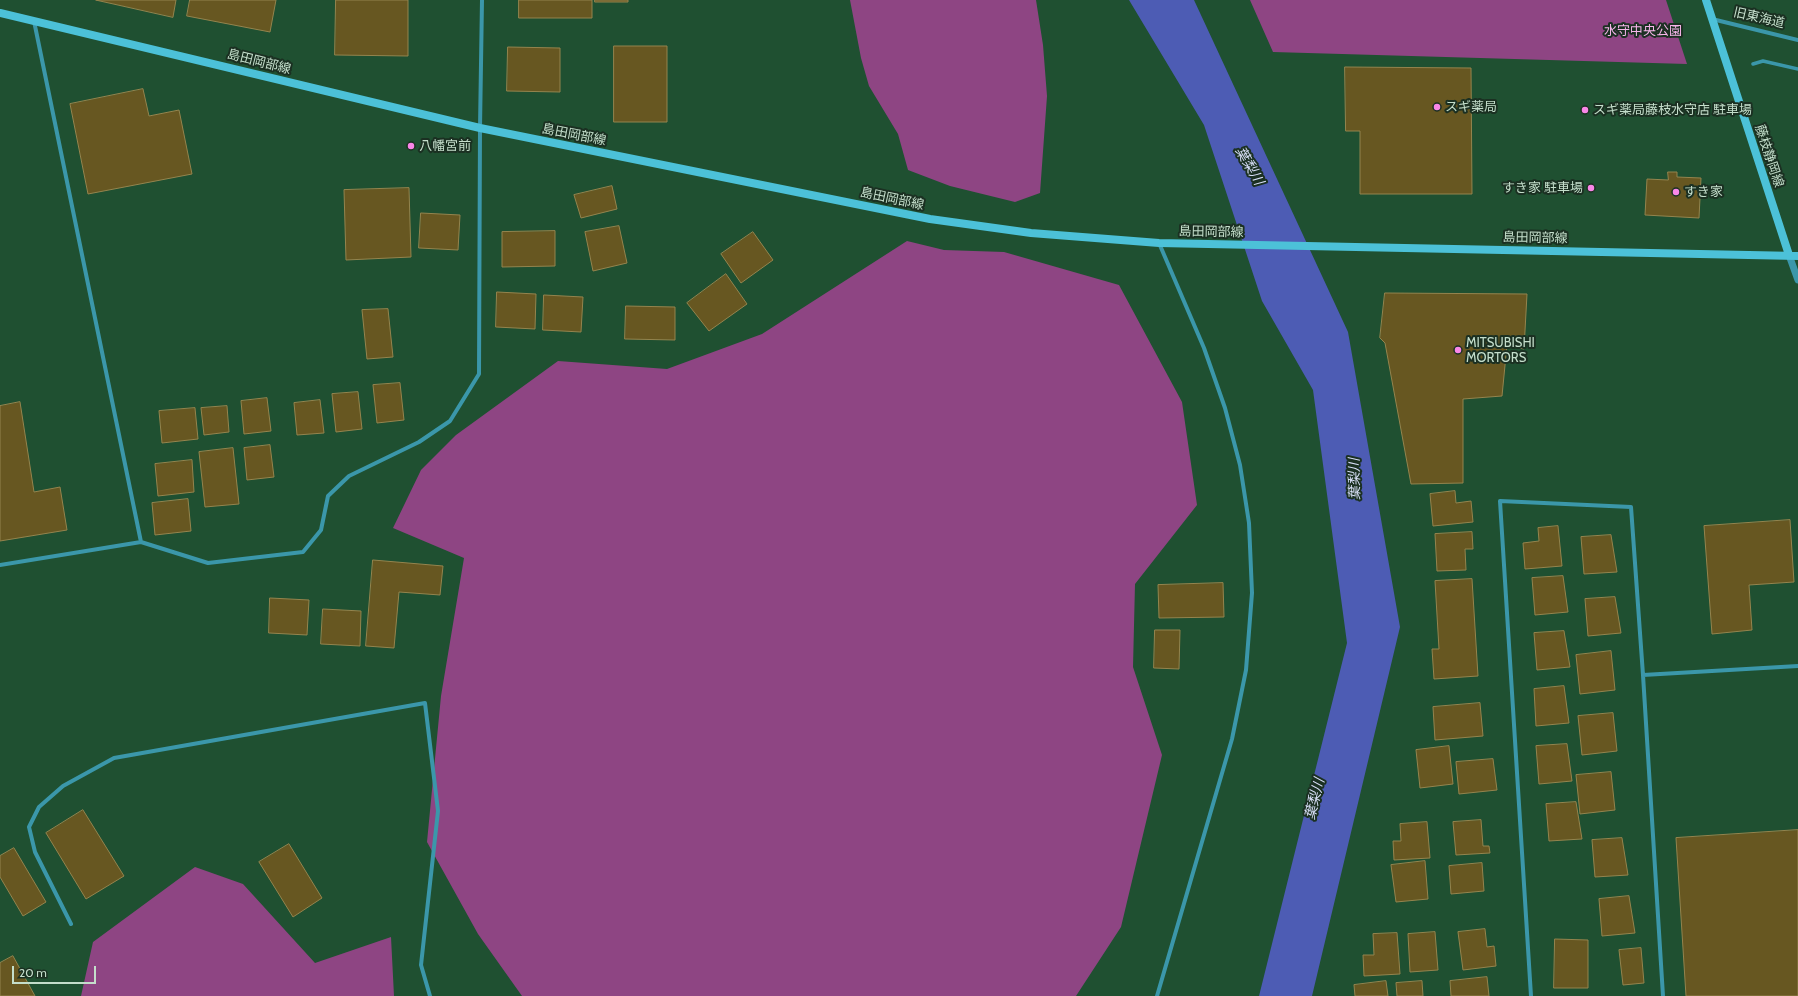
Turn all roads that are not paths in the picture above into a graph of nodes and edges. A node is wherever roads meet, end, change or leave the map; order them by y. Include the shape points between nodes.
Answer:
1 (482, 0) edge
2 (1706, 0) edge
3 (0, 13) edge
4 (1712, 19) junction
5 (34, 20) junction
6 (1798, 40) edge
7 (1753, 64) dead end
8 (1798, 69) edge
9 (480, 128) junction
10 (1159, 243) junction
11 (1789, 255) junction
12 (1798, 256) edge
13 (1798, 280) edge
14 (141, 542) junction
15 (0, 565) edge
16 (1798, 666) edge
17 (1643, 675) junction
18 (71, 924) dead end
19 (430, 996) edge
20 (1157, 996) edge
21 (1531, 996) edge
22 (1663, 996) edge

1 - 9 street
2 - 4 main road
3 - 5 main road, 島田岡部線
4 - 6 street, 旧東海道
4 - 11 main road, 藤枝静岡線
5 - 9 main road, 島田岡部線
5 - 14 street
7 - 8 street via 1763,61
9 - 10 main road, 島田岡部線 via 930,219 1031,233
9 - 14 street via 479,374 450,421 419,442 349,476 328,496 321,530 303,552 208,563
10 - 11 main road, 島田岡部線
10 - 20 street via 1204,348 1226,408 1240,465 1249,522 1252,593 1246,670 1232,738
11 - 12 main road, 島田岡部線
11 - 13 street
14 - 15 street
16 - 17 street
17 - 21 street via 1631,507 1500,501
17 - 22 street
18 - 19 street via 35,852 29,827 39,807 63,786 114,758 425,702 438,811 420,965

